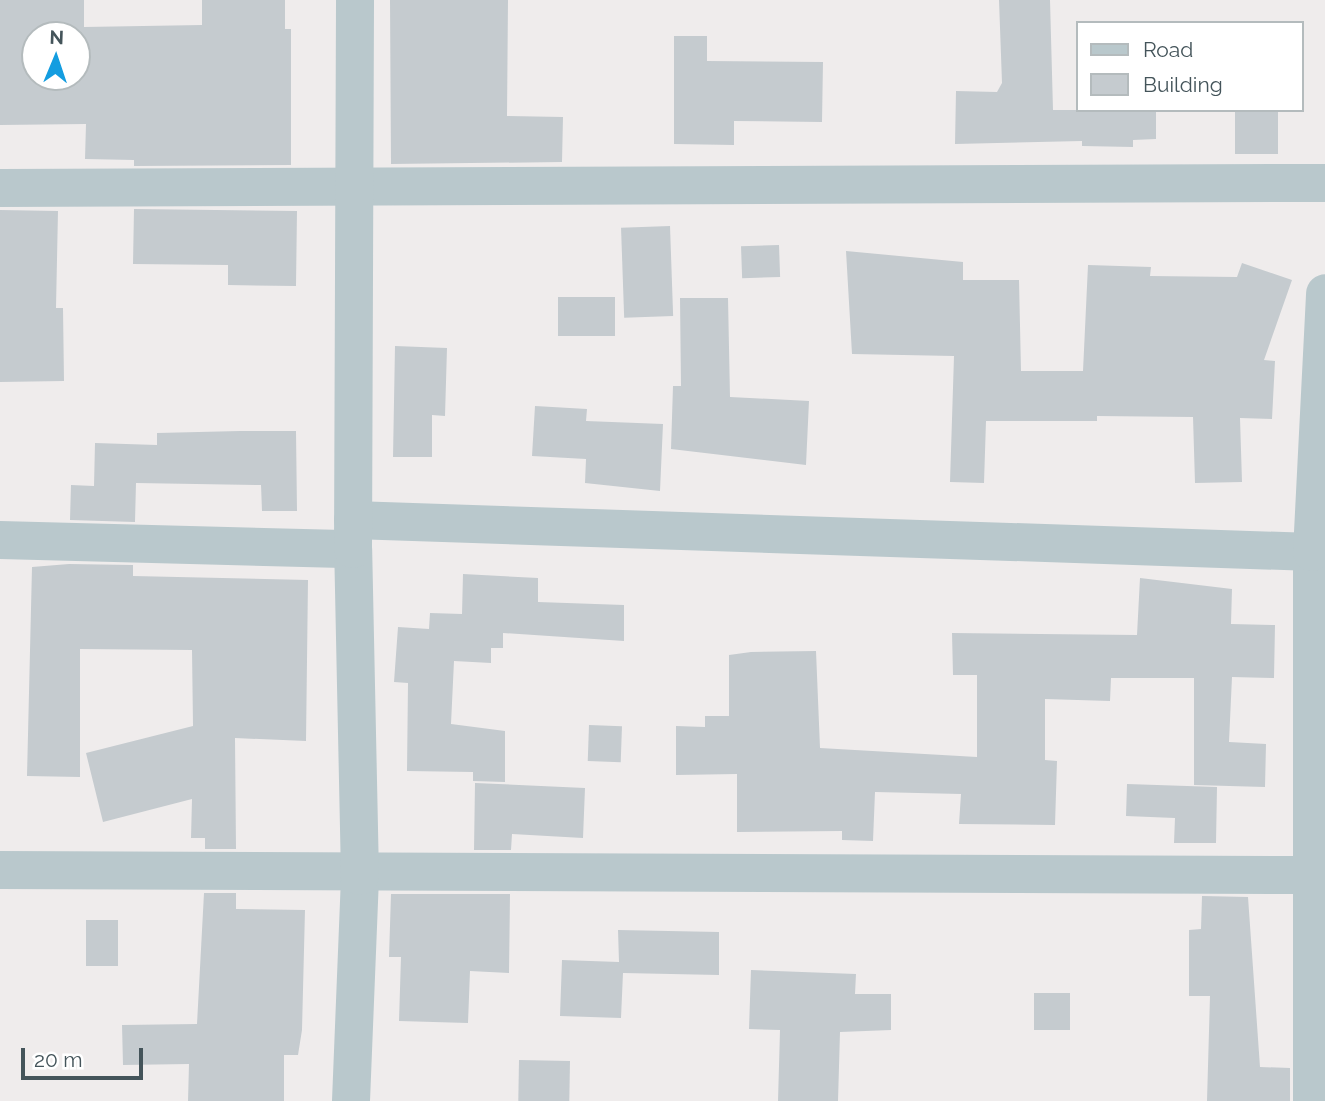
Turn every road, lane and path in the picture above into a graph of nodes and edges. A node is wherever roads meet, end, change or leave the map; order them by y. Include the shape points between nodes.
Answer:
1 (355, 0) edge
2 (1325, 183) edge
3 (0, 188) edge
4 (356, 189) junction
5 (1325, 293) edge
6 (353, 534) junction
7 (0, 540) edge
8 (1312, 552) junction
9 (0, 870) edge
10 (1310, 875) junction
11 (360, 876) junction
12 (351, 1101) edge
13 (1312, 1101) edge

1 - 4 street
2 - 4 street
3 - 4 street
4 - 6 street
5 - 8 street
6 - 7 street
6 - 8 street
6 - 11 street
8 - 10 street
9 - 11 street
10 - 11 street
10 - 13 street
11 - 12 street

